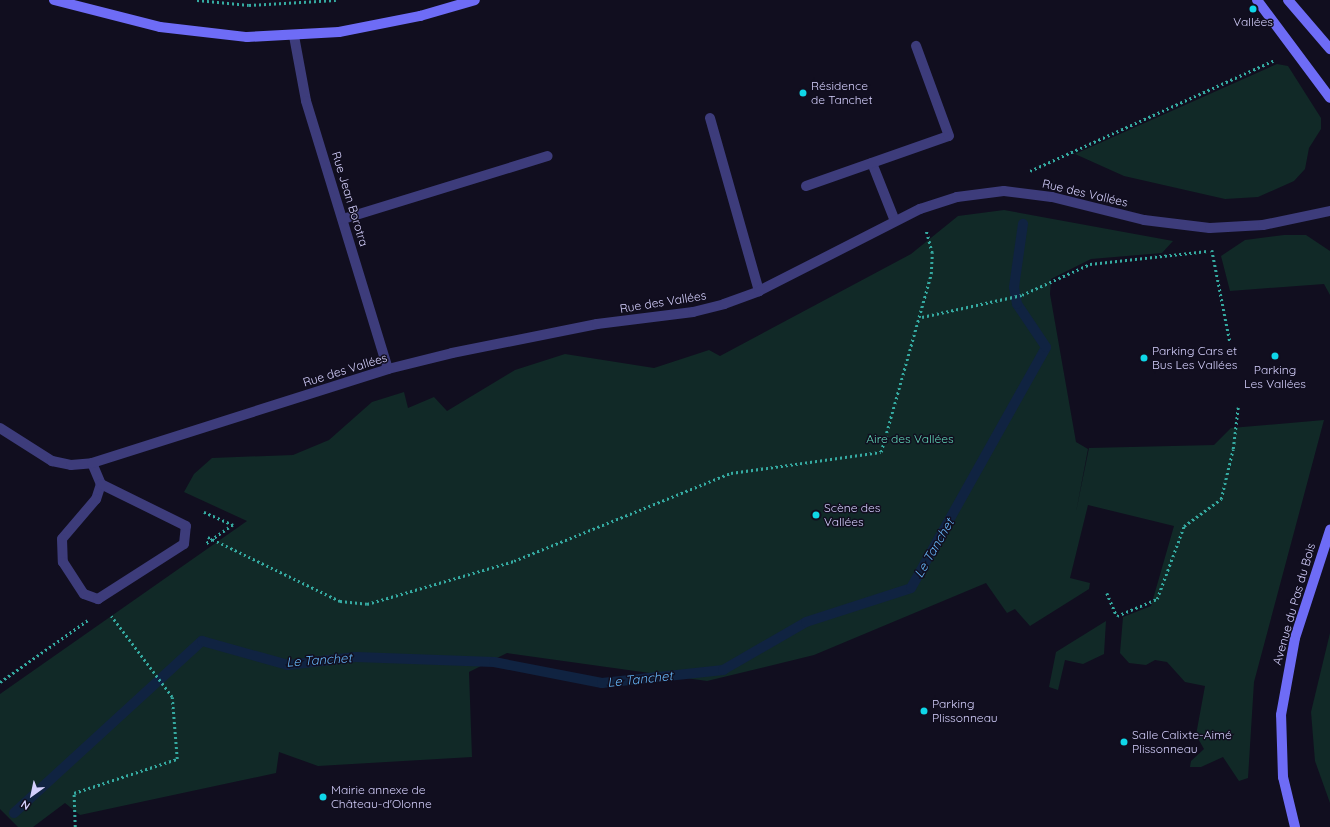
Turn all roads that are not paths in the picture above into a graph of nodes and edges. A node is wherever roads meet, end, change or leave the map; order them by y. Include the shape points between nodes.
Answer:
1 (54, 0) edge
2 (475, 0) edge
3 (1257, 0) edge
4 (1288, 0) edge
5 (294, 36) junction
6 (916, 46) dead end
7 (1330, 49) edge
8 (1330, 98) edge
9 (710, 118) dead end
10 (548, 156) dead end
11 (872, 163) junction
12 (806, 186) dead end
13 (1330, 211) edge
14 (343, 219) junction
15 (895, 222) junction
16 (759, 291) junction
17 (388, 369) junction
18 (0, 428) edge
19 (92, 463) junction
20 (101, 484) junction
21 (1330, 530) edge
22 (1295, 827) edge

1 - 5 main road via 160,27 247,36
2 - 5 main road via 380,25
3 - 8 main road
4 - 7 main road
5 - 14 street, Rue Jean Borotra via 306,101
6 - 11 street via 949,136
9 - 16 street
10 - 14 street
11 - 12 street
11 - 15 street
13 - 15 street, Rue des Vallées via 1263,225 1210,228 1144,220 1052,197 1004,191 957,197
14 - 17 street, Rue Jean Borotra
15 - 16 street, Rue des Vallées
16 - 17 street, Rue des Vallées via 693,312 536,336
17 - 19 street, Rue des Vallées
18 - 19 street, Rue des Vallées via 52,461 71,466
19 - 20 street
20 - 20 street via 96,499 62,539 63,562 84,594 98,599 184,544 186,526
21 - 22 main road, Avenue du Pas du Bois via 1295,638 1280,714 1283,777

